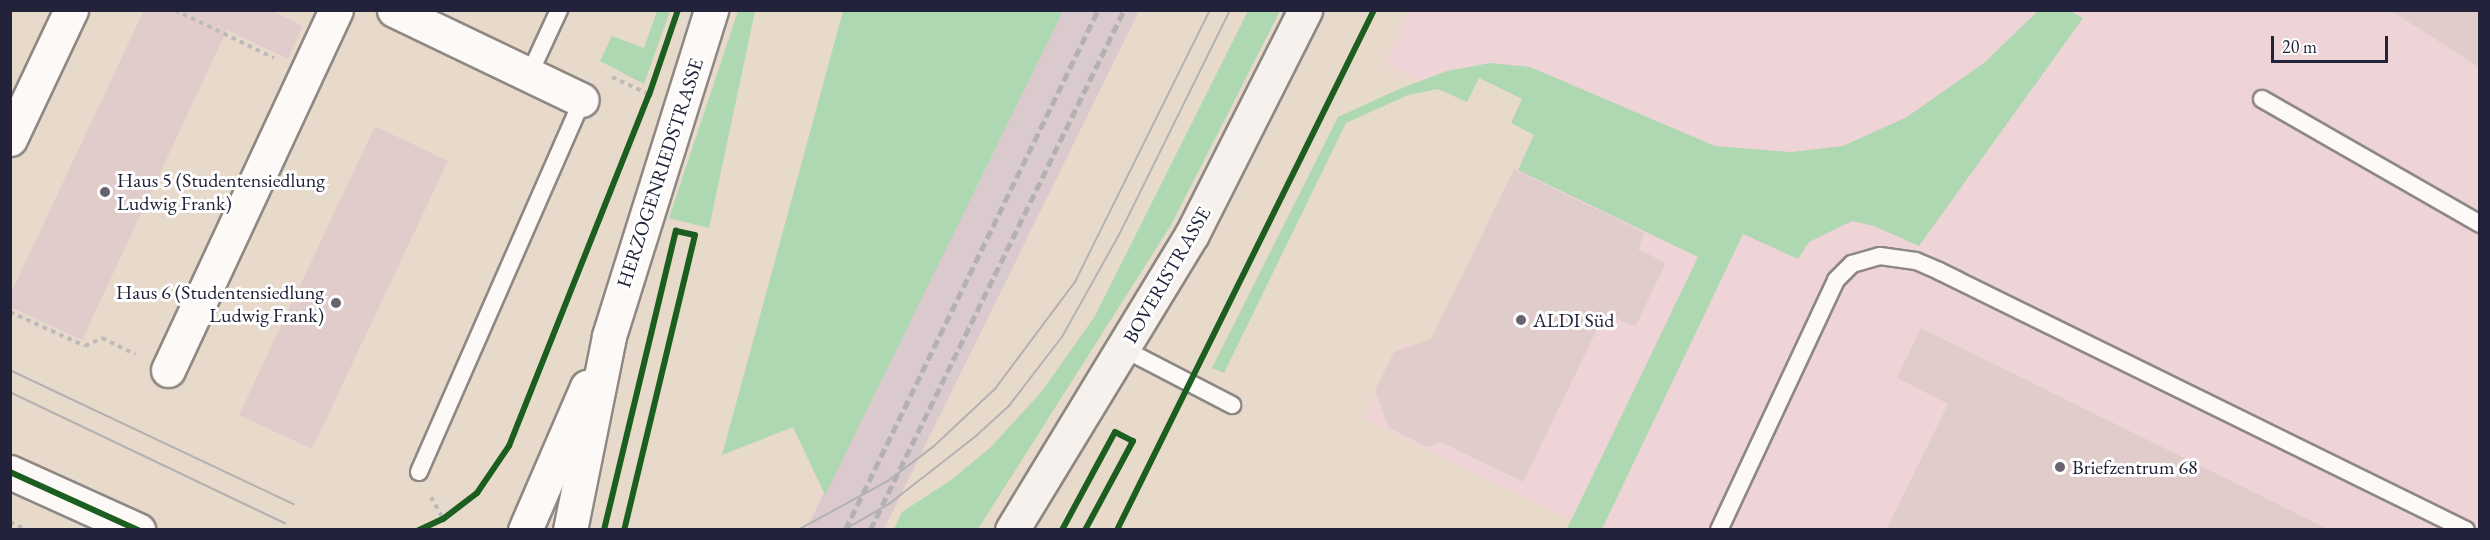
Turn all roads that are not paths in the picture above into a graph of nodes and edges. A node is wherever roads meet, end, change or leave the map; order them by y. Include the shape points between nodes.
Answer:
1 (71, 10) edge
2 (336, 10) edge
3 (394, 10) edge
4 (559, 10) edge
5 (711, 10) edge
6 (1305, 10) edge
7 (529, 75) junction
8 (2262, 99) dead end
9 (582, 100) joint
10 (10, 139) edge
11 (2480, 224) edge
12 (609, 336) junction
13 (1124, 349) junction
14 (168, 370) road end
15 (1232, 405) dead end
16 (10, 472) edge
17 (419, 472) dead end
18 (528, 522) edge
19 (138, 530) edge
20 (501, 530) edge
21 (570, 530) edge
22 (1012, 530) edge
23 (1719, 530) edge
24 (2466, 530) edge

1 - 10 street
2 - 14 street
3 - 7 street
4 - 7 lane
5 - 12 street, HERZOGENRIEDSTRASSE
6 - 13 main road, BOVERISTRASSE via 1192,234
7 - 9 street
8 - 11 lane
9 - 17 lane
12 - 18 street, HERZOGENRIEDSTRASSE
12 - 21 street, HERZOGENRIEDSTRASSE
13 - 15 lane
13 - 22 main road, BOVERISTRASSE
16 - 19 street
18 - 20 street
23 - 24 lane via 1836,280 1852,264 1880,256 1916,261

